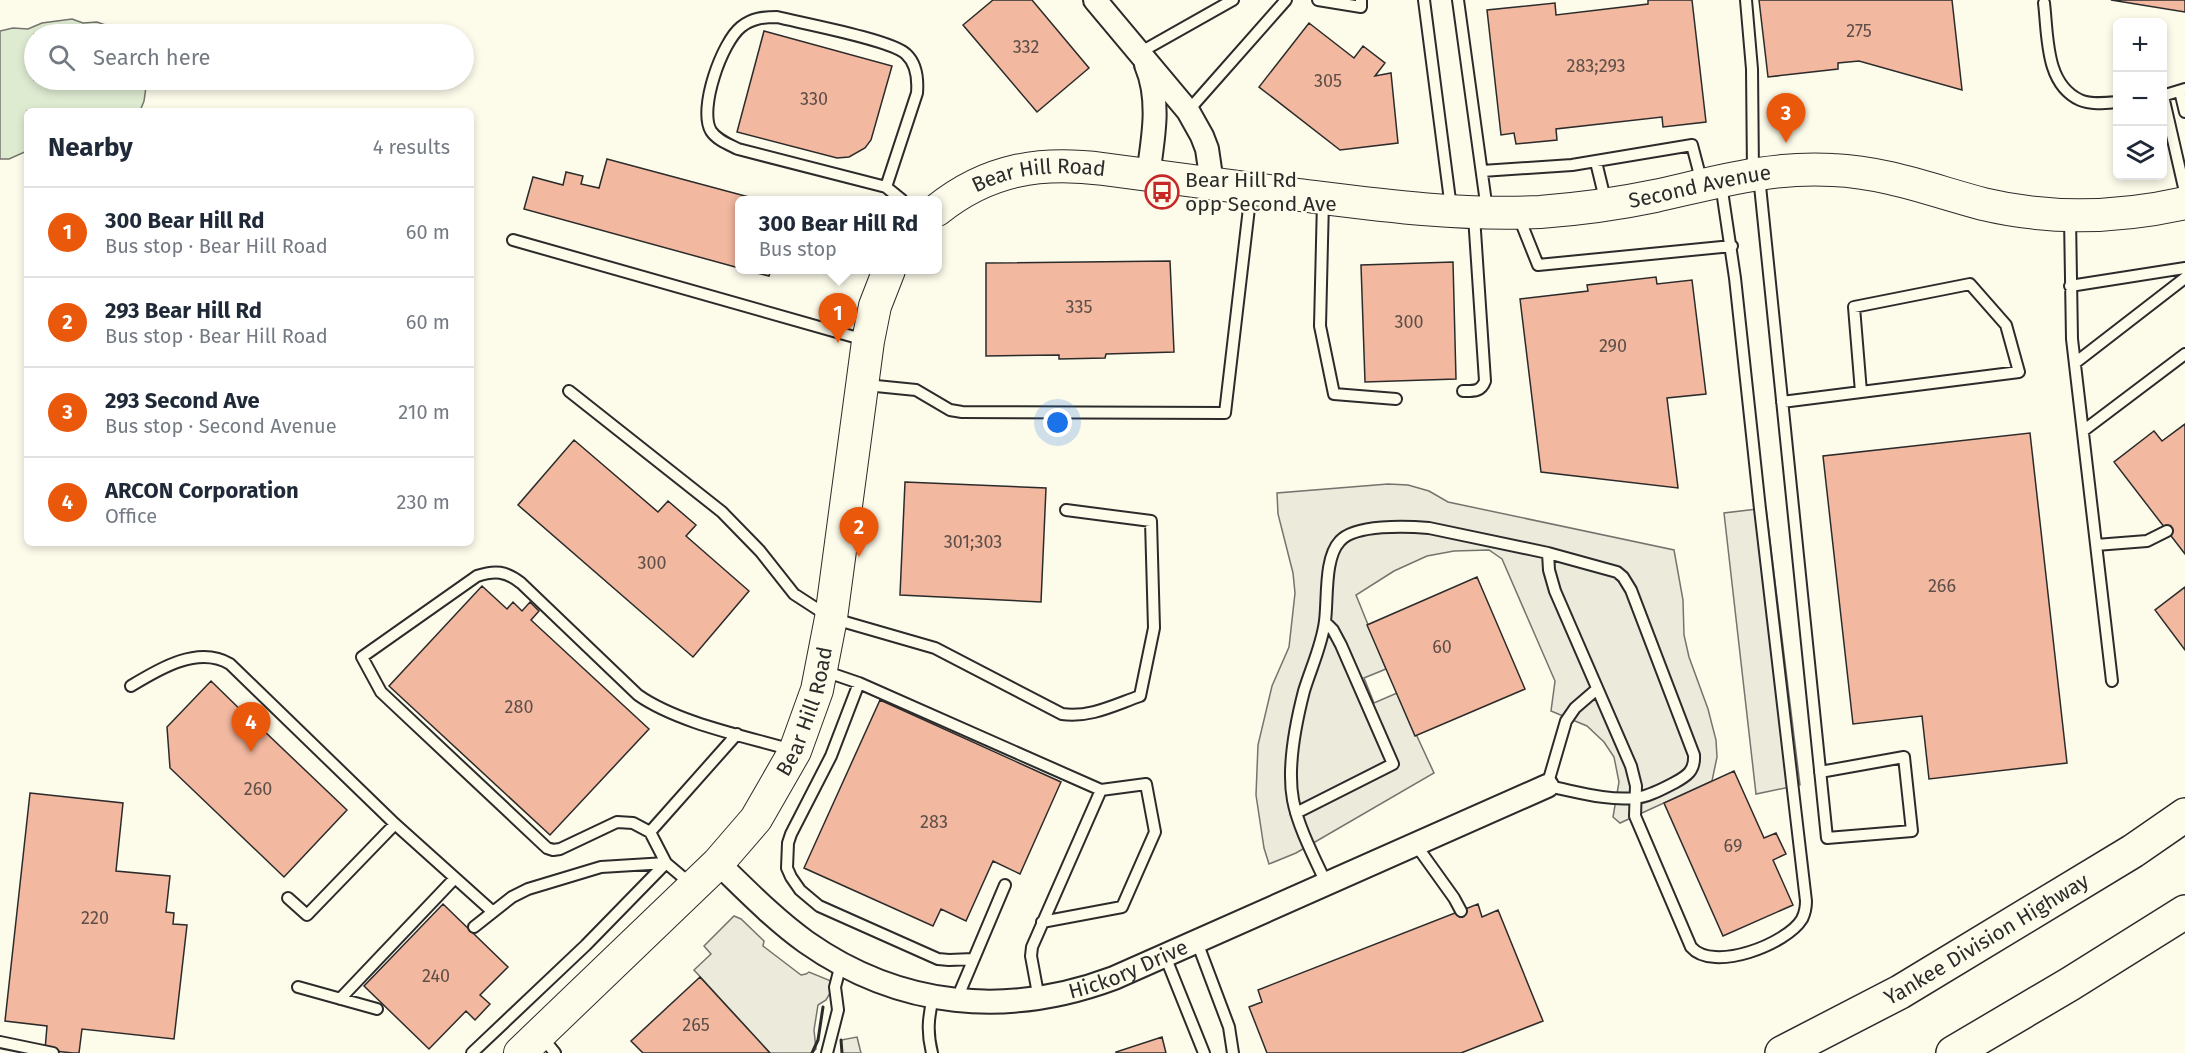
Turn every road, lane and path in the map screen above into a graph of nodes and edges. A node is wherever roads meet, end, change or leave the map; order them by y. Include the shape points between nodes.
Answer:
1 (1095, 0) edge
2 (1233, 0) edge
3 (1286, 0) edge
4 (1318, 0) edge
5 (1361, 0) edge
6 (1424, 0) edge
7 (1458, 0) edge
8 (1746, 0) edge
9 (2044, 3) dead end
10 (1139, 53) junction
11 (2182, 90) edge
12 (2167, 95) edge
13 (2113, 102) edge
14 (1188, 111) junction
15 (2185, 112) edge
16 (2167, 113) edge
17 (1596, 162) junction
18 (1482, 171) junction
19 (1756, 173) junction
20 (1148, 175) junction
21 (1712, 182) junction
22 (1212, 183) junction
23 (886, 187) junction
24 (1251, 188) junction
25 (2185, 192) edge
26 (896, 196) edge
27 (1323, 198) junction
28 (2185, 203) edge
29 (1606, 205) junction
30 (942, 206) edge
31 (1483, 212) junction
32 (2070, 215) junction
33 (513, 240) dead end
34 (1732, 246) junction
35 (2185, 268) edge
36 (887, 274) edge
37 (2185, 278) edge
38 (2070, 286) junction
39 (868, 341) junction
40 (2185, 354) edge
41 (2075, 363) junction
42 (861, 384) junction
43 (569, 390) dead end
44 (1463, 391) dead end
45 (1861, 392) junction
46 (1396, 399) dead end
47 (1782, 402) junction
48 (2083, 431) junction
49 (1066, 510) dead end
50 (2167, 531) dead end
51 (2096, 545) junction
52 (1548, 553) junction
53 (831, 618) junction
54 (1325, 622) junction
55 (821, 670) junction
56 (2112, 681) dead end
57 (859, 683) junction
58 (131, 686) dead end
59 (1597, 689) junction
60 (736, 734) junction
61 (795, 751) junction
62 (1820, 772) junction
63 (1547, 786) junction
64 (1101, 790) junction
65 (1635, 798) junction
66 (1296, 813) junction
67 (2185, 815) edge
68 (395, 824) junction
69 (650, 832) junction
70 (1416, 845) junction
71 (666, 863) junction
72 (718, 863) junction
73 (455, 878) junction
74 (1005, 885) dead end
75 (1327, 885) junction
76 (694, 887) junction
77 (288, 898) dead end
78 (1461, 911) dead end
79 (493, 912) junction
80 (2185, 912) edge
81 (1041, 922) junction
82 (474, 927) dead end
83 (1197, 942) junction
84 (1165, 956) junction
85 (974, 958) junction
86 (841, 964) junction
87 (298, 987) dead end
88 (933, 998) junction
89 (340, 999) junction
90 (1039, 999) junction
91 (956, 1001) junction
92 (377, 1009) dead end
93 (0, 1042) edge
94 (538, 1047) edge
95 (53, 1053) edge
96 (472, 1053) edge
97 (827, 1053) edge
98 (932, 1053) edge
99 (1204, 1053) edge
100 (1233, 1053) edge
101 (1782, 1053) edge
102 (1953, 1053) edge

1 - 10 street
2 - 10 lane
3 - 14 lane
4 - 5 lane via 1361,7
6 - 31 lane
7 - 18 lane
8 - 19 lane
9 - 13 lane via 2051,62 2061,83 2080,100
10 - 14 street
10 - 20 street via 1154,94 1155,123
11 - 12 lane
11 - 15 lane
14 - 22 street via 1207,149
16 - 25 lane
17 - 18 lane
17 - 21 lane via 1692,145
17 - 29 lane
18 - 31 lane
19 - 21 street, Second Avenue
19 - 32 street, Second Avenue via 1851,171 2008,209
19 - 47 lane
20 - 22 street, Second Avenue
20 - 30 street, Bear Hill Road via 1074,166 1035,167 981,182
21 - 29 street, Second Avenue
21 - 34 lane
22 - 24 street, Second Avenue
23 - 23 lane via 917,93 918,78 906,53 883,43 777,17 752,20 741,27 725,49 709,96 707,121 718,139 738,148
23 - 26 lane
24 - 27 street, Second Avenue
24 - 42 lane via 1225,413 962,412 950,410 916,390
27 - 31 street, Second Avenue
27 - 46 lane via 1320,326 1334,394
28 - 32 street, Second Avenue via 2126,213
29 - 31 street, Second Avenue
31 - 34 lane via 1538,265
31 - 44 lane via 1485,381 1477,391
32 - 38 lane
33 - 39 lane
34 - 65 lane via 1806,901 1801,921 1755,950 1720,958 1696,953 1686,938 1639,825
35 - 38 lane
36 - 39 street, Bear Hill Road via 875,306
37 - 41 lane
38 - 41 lane
39 - 42 street, Bear Hill Road
40 - 48 lane
41 - 48 lane
42 - 53 street, Bear Hill Road
43 - 53 lane via 715,506 747,537 794,594
45 - 45 lane via 2019,372 2006,324 1970,284 1854,307
45 - 47 lane
47 - 62 lane
48 - 51 lane
49 - 53 lane via 1151,521 1154,628 1140,696 1089,714 1062,714 935,648
50 - 51 lane via 2146,541
51 - 56 lane
52 - 54 lane via 1421,527 1357,532 1340,540 1331,559
52 - 59 lane via 1551,580
52 - 65 lane via 1610,568 1628,583 1694,755 1693,767 1686,776
53 - 55 street, Bear Hill Road
54 - 66 lane via 1297,723 1291,779
54 - 66 lane via 1341,645 1393,764
55 - 57 lane
55 - 61 street, Bear Hill Road
57 - 64 lane
57 - 85 lane via 831,756 791,834 787,868 808,898 828,911 938,958
58 - 68 lane via 151,673 194,658 222,659
59 - 63 lane via 1566,721
59 - 65 lane via 1631,766
60 - 61 lane
60 - 69 lane
60 - 69 lane via 663,711 638,695 521,583 502,572 477,576 362,657 381,692 547,848 560,849 617,822 633,823
61 - 72 street, Bear Hill Road via 756,819
62 - 62 lane via 1827,838 1912,831 1904,757
63 - 65 lane
63 - 70 street, Hickory Drive
64 - 81 lane
64 - 81 lane via 1146,784 1155,832 1122,907
66 - 75 lane
67 - 101 highway, Yankee Division Highway via 2133,851 1900,992
68 - 73 lane
68 - 77 lane via 306,915
69 - 71 lane
70 - 75 street, Hickory Drive
70 - 78 lane
71 - 76 lane
71 - 79 lane via 586,870 520,893
71 - 96 lane
72 - 76 street, Bear Hill Road
72 - 86 street, Hickory Drive via 785,926
73 - 79 lane
73 - 89 lane
74 - 85 lane
75 - 83 street, Hickory Drive
76 - 94 street, Bear Hill Road
79 - 82 lane
80 - 102 highway
81 - 90 lane via 1031,956
83 - 84 street, Hickory Drive
83 - 100 lane via 1229,1027
84 - 90 street, Hickory Drive via 1096,985
84 - 99 lane
85 - 91 lane
86 - 88 street, Hickory Drive
86 - 97 lane via 835,987 838,1010
87 - 89 lane
88 - 91 street, Hickory Drive
88 - 98 lane via 927,1033
89 - 92 lane
90 - 91 street, Hickory Drive
93 - 95 lane

